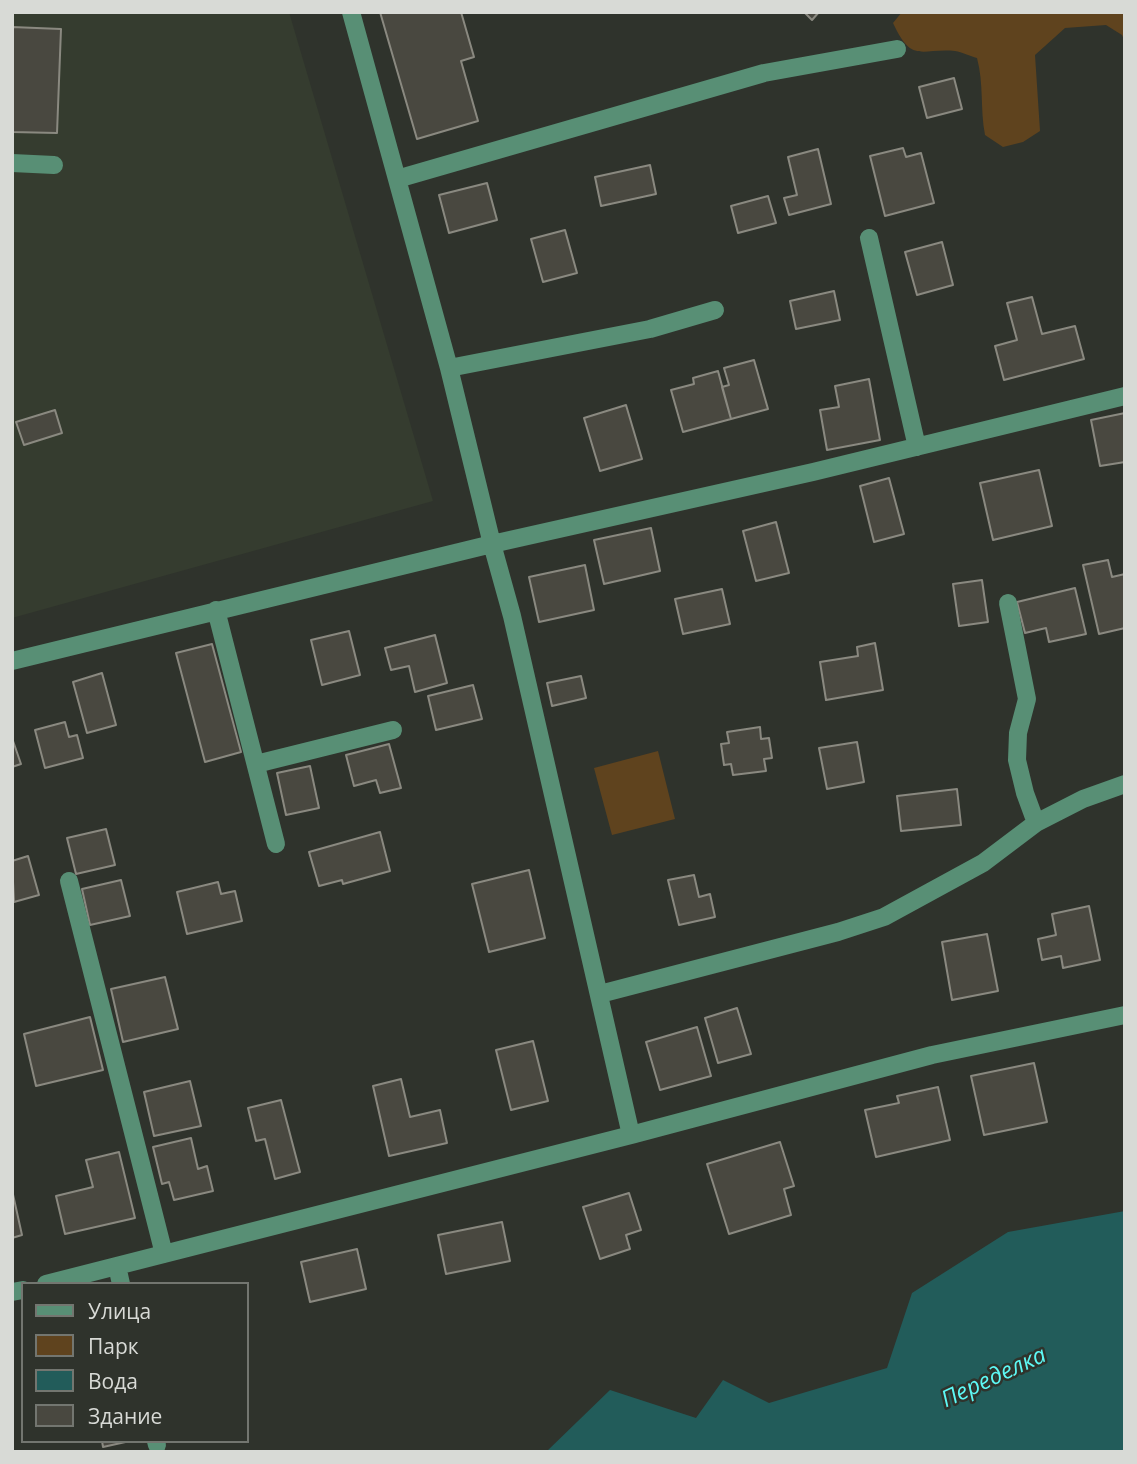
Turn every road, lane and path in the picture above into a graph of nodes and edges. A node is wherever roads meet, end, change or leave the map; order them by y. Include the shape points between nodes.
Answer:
1 (351, 12) edge
2 (897, 49) dead end
3 (12, 163) edge
4 (54, 165) dead end
5 (397, 179) junction
6 (869, 238) dead end
7 (715, 310) dead end
8 (449, 368) junction
9 (1125, 396) edge
10 (917, 447) junction
11 (492, 544) junction
12 (1007, 603) dead end
13 (216, 610) junction
14 (12, 661) edge
15 (393, 730) dead end
16 (256, 764) junction
17 (1125, 784) edge
18 (1036, 823) junction
19 (276, 844) dead end
20 (69, 881) dead end
21 (600, 994) junction
22 (1125, 1015) edge
23 (631, 1135) junction
24 (164, 1254) junction
25 (117, 1266) junction
26 (54, 1282) edge
27 (121, 1282) edge

1 - 5 street
2 - 5 street via 764,73
3 - 4 street
5 - 8 street
6 - 10 street
7 - 8 street via 650,329
8 - 11 street
9 - 10 street
10 - 11 street
11 - 13 street
11 - 21 street
12 - 18 street via 1027,699 1017,761
13 - 14 street
13 - 16 street
15 - 16 street
16 - 19 street
17 - 18 street
18 - 21 street via 983,863 884,917
20 - 24 street
21 - 23 street
22 - 23 street via 932,1055
23 - 24 street
24 - 25 street
25 - 26 street
25 - 27 street

